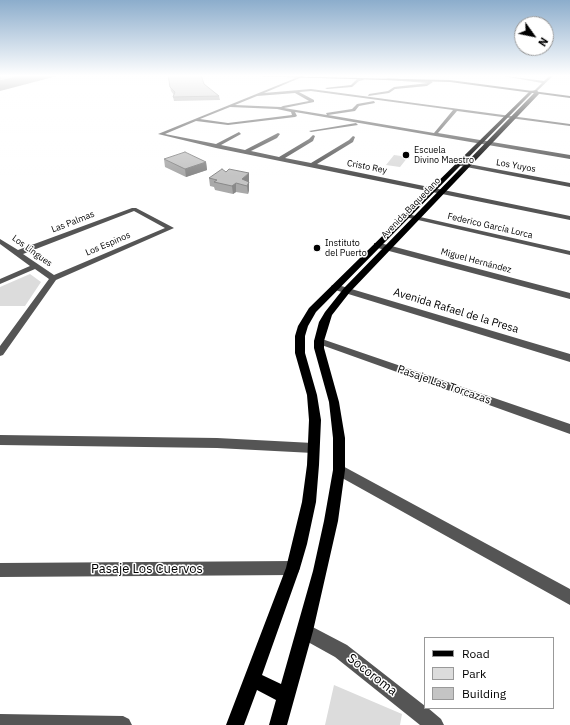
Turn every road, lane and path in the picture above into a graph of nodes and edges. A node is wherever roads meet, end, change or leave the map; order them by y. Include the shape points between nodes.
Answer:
1 (223, 109) edge
2 (281, 109) edge
3 (354, 109) edge
4 (440, 109) edge
5 (515, 109) edge
6 (521, 109) edge
7 (292, 111) junction
8 (455, 111) junction
9 (319, 115) junction
10 (507, 116) junction
11 (514, 117) junction
12 (195, 120) junction
13 (366, 123) junction
14 (570, 125) edge
15 (238, 133) dead end
16 (278, 134) dead end
17 (435, 134) junction
18 (353, 137) dead end
19 (481, 142) junction
20 (489, 143) junction
21 (216, 146) junction
22 (245, 152) junction
23 (570, 156) edge
24 (279, 159) junction
25 (458, 164) junction
26 (312, 165) junction
27 (467, 166) junction
28 (570, 185) edge
29 (433, 189) junction
30 (442, 192) junction
31 (407, 216) junction
32 (417, 218) junction
33 (570, 218) edge
34 (171, 228) joint
35 (0, 240) edge
36 (377, 245) junction
37 (388, 248) junction
38 (18, 253) junction
39 (570, 253) edge
40 (36, 266) junction
41 (53, 278) junction
42 (0, 282) edge
43 (335, 287) junction
44 (347, 290) junction
45 (570, 296) edge
46 (319, 341) junction
47 (0, 353) edge
48 (570, 358) edge
49 (570, 429) edge
50 (0, 440) edge
51 (313, 448) junction
52 (339, 470) junction
53 (294, 568) junction
54 (0, 570) edge
55 (570, 597) edge
56 (305, 631) junction
57 (252, 679) junction
58 (286, 695) junction
59 (0, 723) edge
60 (123, 725) edge
61 (235, 725) edge
62 (278, 725) edge
63 (435, 725) edge

1 - 12 street
2 - 7 street
3 - 9 street
4 - 8 street
5 - 10 main road, Avenida Baquedano
6 - 11 main road, Avenida Baquedano
7 - 9 street
7 - 12 street via 294,116 228,124
8 - 10 street
8 - 17 street
9 - 13 street
10 - 11 street
10 - 19 main road, Avenida Baquedano
11 - 14 street
11 - 20 main road, Avenida Baquedano
12 - 21 street, Cristo Rey via 160,134
13 - 17 street
13 - 24 street via 312,134 311,140
15 - 21 street
16 - 22 street
17 - 19 street
18 - 26 street via 351,141
19 - 20 street
19 - 25 main road, Avenida Baquedano
20 - 23 street
20 - 27 main road, Avenida Baquedano
21 - 22 street, Cristo Rey
22 - 24 street, Cristo Rey
24 - 26 street, Cristo Rey
25 - 27 street, Los Yuyos
25 - 29 main road, Avenida Baquedano
26 - 29 street, Cristo Rey
27 - 28 street, Los Yuyos
27 - 30 main road, Avenida Baquedano
29 - 30 street, Cristo Rey
29 - 31 main road, Avenida Baquedano
30 - 32 main road, Avenida Baquedano
30 - 33 street, Cristo Rey
31 - 32 street, Federico García Lorca
31 - 36 main road, Avenida Baquedano
32 - 37 main road, Avenida Baquedano
32 - 39 street, Federico García Lorca
34 - 38 street, Las Palmas via 134,209
34 - 41 street, Los Espinos
35 - 38 street, Los Lingues
36 - 37 street, Miguel Hernández
36 - 43 main road, Avenida Baquedano
37 - 44 main road, Avenida Baquedano
37 - 45 street, Miguel Hernández
38 - 40 street, Los Lingues
40 - 41 street, Los Lingues
40 - 42 street
41 - 47 street
43 - 44 street, Avenida Rafael de la Presa
43 - 51 main road, Avenida Baquedano via 312,310 300,336 300,353 314,408
44 - 46 main road, Avenida Baquedano via 328,314
44 - 48 street, Avenida Rafael de la Presa
46 - 49 street, Pasaje Las Torcazas
46 - 52 main road, Avenida Baquedano via 320,356 334,402
50 - 51 street via 217,443
51 - 53 main road, Avenida Baquedano via 309,502
52 - 55 street
52 - 56 main road, Avenida Baquedano via 329,528
53 - 54 street, Pasaje Los Cuervos
53 - 57 main road, Avenida Baquedano
56 - 58 main road, Avenida Baquedano
56 - 63 street, Socoroma via 341,651
57 - 58 main road
57 - 61 main road, Avenida Baquedano
58 - 62 main road, Avenida Baquedano
59 - 60 street

